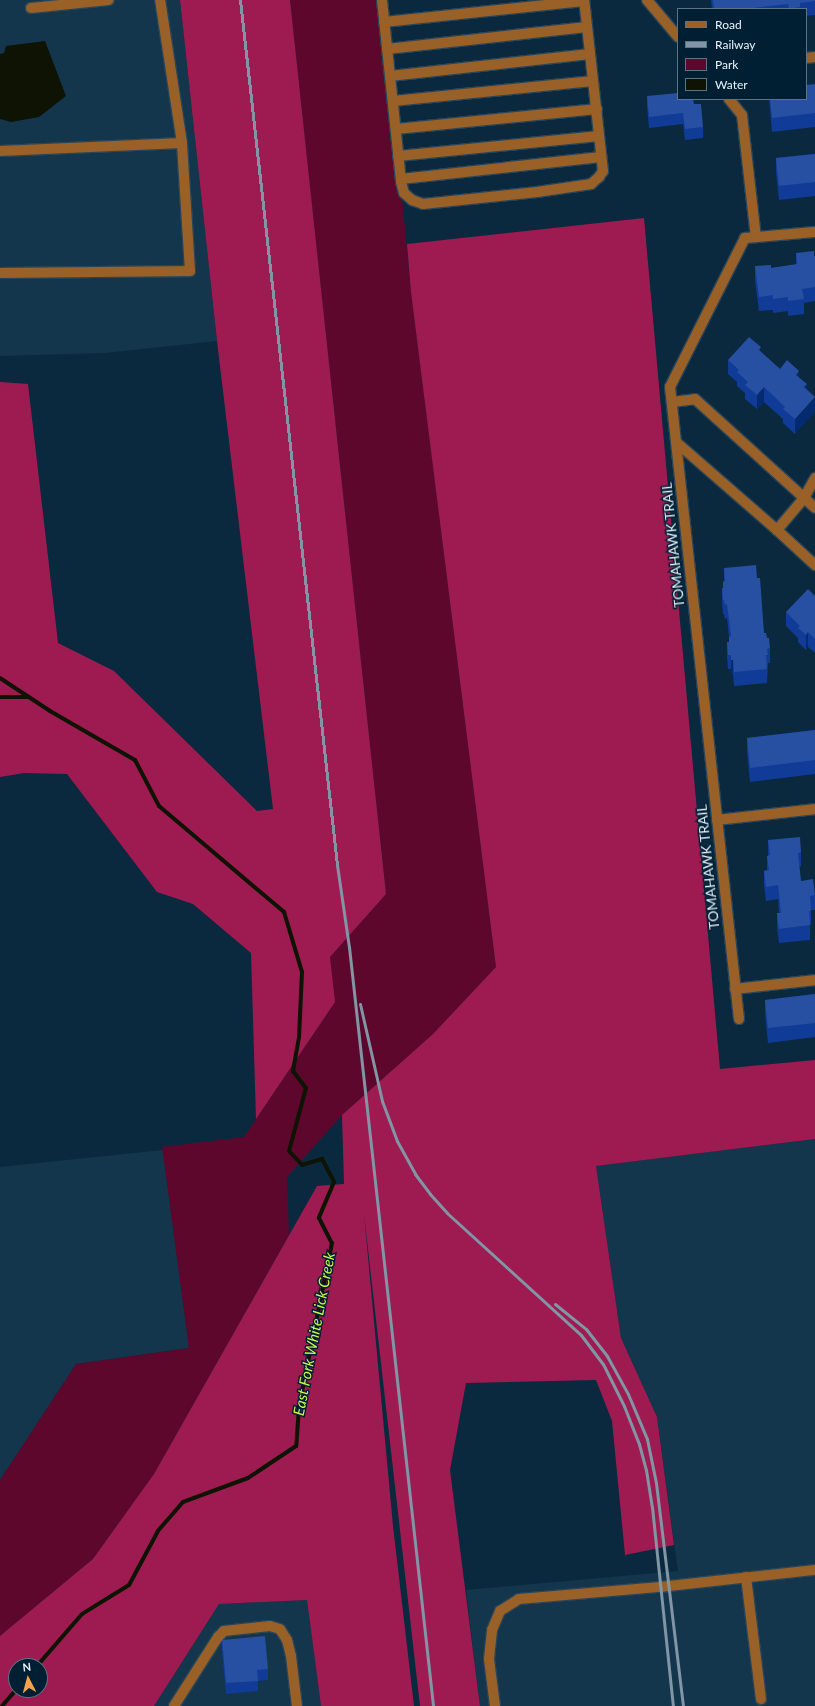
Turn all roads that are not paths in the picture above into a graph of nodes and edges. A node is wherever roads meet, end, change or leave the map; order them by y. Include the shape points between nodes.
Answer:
1 (109, 0) edge
2 (160, 0) edge
3 (382, 0) edge
4 (584, 0) edge
5 (647, 0) edge
6 (30, 8) dead end
7 (384, 22) junction
8 (587, 27) junction
9 (677, 36) edge
10 (387, 49) junction
11 (590, 54) junction
12 (390, 76) junction
13 (594, 81) junction
14 (730, 100) edge
15 (393, 101) junction
16 (597, 109) junction
17 (396, 129) junction
18 (599, 136) junction
19 (182, 143) junction
20 (0, 150) edge
21 (398, 156) junction
22 (601, 157) junction
23 (401, 178) junction
24 (815, 232) edge
25 (756, 237) junction
26 (0, 273) edge
27 (672, 402) junction
28 (676, 442) junction
29 (815, 478) edge
30 (804, 498) junction
31 (815, 508) edge
32 (777, 530) junction
33 (815, 565) edge
34 (815, 808) edge
35 (717, 820) junction
36 (815, 980) edge
37 (735, 989) junction
38 (739, 1019) dead end
39 (815, 1570) edge
40 (746, 1577) junction
41 (761, 1699) dead end
42 (174, 1706) edge
43 (297, 1706) edge
44 (495, 1706) edge

1 - 6 street
2 - 19 street
3 - 7 street
4 - 7 street
4 - 8 street
5 - 9 street
7 - 10 street
8 - 10 street
8 - 11 street
10 - 12 street
11 - 12 street
11 - 13 street
12 - 15 street
13 - 15 street
13 - 16 street
14 - 25 street via 742,115
15 - 17 street
16 - 17 street
16 - 18 street
17 - 21 street
18 - 21 street
18 - 22 street
19 - 20 street
19 - 26 street via 190,271
21 - 23 street
22 - 23 street
22 - 23 street via 603,171 591,184 530,193 423,204 412,200 404,193
24 - 25 street
25 - 27 street, TOMAHAWK TRAIL via 745,238 670,387
27 - 28 street, TOMAHAWK TRAIL
27 - 30 street via 695,399
28 - 32 street
28 - 35 street, TOMAHAWK TRAIL
29 - 30 street
30 - 31 street
30 - 32 street
32 - 33 street
34 - 35 street
35 - 37 street, TOMAHAWK TRAIL
36 - 37 street
37 - 38 street, TOMAHAWK TRAIL
39 - 40 street
40 - 41 street
40 - 44 street via 519,1599 510,1603 500,1611 492,1630 489,1659
42 - 43 street via 218,1636 224,1631 270,1626 280,1629 287,1640

